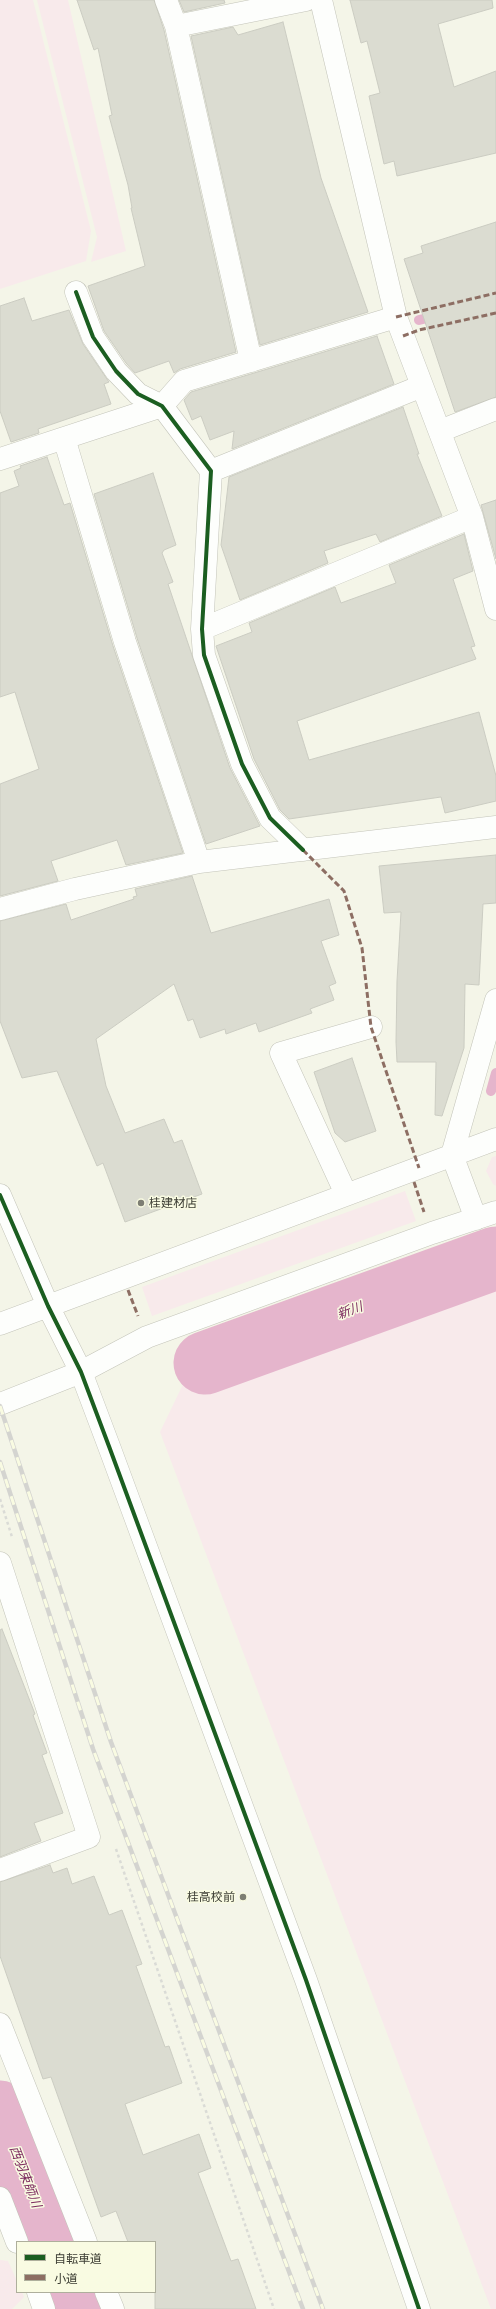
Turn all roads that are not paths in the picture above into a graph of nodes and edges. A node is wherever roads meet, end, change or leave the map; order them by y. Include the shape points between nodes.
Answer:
1 (166, 0) edge
2 (306, 0) edge
3 (321, 0) edge
4 (176, 26) junction
5 (76, 292) dead end
6 (396, 317) junction
7 (251, 361) junction
8 (422, 386) junction
9 (162, 406) junction
10 (496, 409) edge
11 (440, 431) junction
12 (64, 438) junction
13 (0, 459) edge
14 (211, 471) junction
15 (472, 517) junction
16 (496, 609) edge
17 (202, 629) junction
18 (496, 827) edge
19 (303, 850) junction
20 (199, 862) junction
21 (0, 909) edge
22 (496, 1000) edge
23 (372, 1027) dead end
24 (496, 1138) edge
25 (452, 1155) junction
26 (346, 1194) junction
27 (0, 1195) edge
28 (496, 1212) edge
29 (476, 1219) junction
30 (48, 1306) junction
31 (0, 1324) edge
32 (81, 1372) junction
33 (0, 1404) edge
34 (0, 1562) edge
35 (0, 1870) edge
36 (0, 2024) edge
37 (0, 2198) edge
38 (17, 2241) edge
39 (86, 2241) edge
40 (0, 2246) edge
41 (16, 2248) edge
42 (106, 2293) edge
43 (113, 2309) edge
44 (419, 2309) edge

1 - 4 street
2 - 4 street
3 - 6 street
4 - 7 street
5 - 9 street via 92,337 116,371 138,394
6 - 7 street
6 - 8 street
7 - 9 street via 184,382
8 - 11 street
8 - 14 street
9 - 12 street
9 - 14 street
10 - 11 street
11 - 15 street
12 - 13 street
12 - 20 street via 125,642
14 - 17 street
15 - 16 street
15 - 17 street
17 - 19 street via 204,655 242,764 270,818
18 - 19 street
19 - 20 street
20 - 21 street via 75,889
22 - 25 street
23 - 26 street via 282,1052
24 - 25 street
25 - 26 street
25 - 29 street
26 - 30 street
27 - 30 street
28 - 29 street
29 - 32 street via 147,1337
30 - 31 street
30 - 32 street
32 - 33 street
32 - 44 street via 306,1980
34 - 35 street via 89,1837
36 - 39 street
37 - 38 street
40 - 41 street
42 - 43 street

